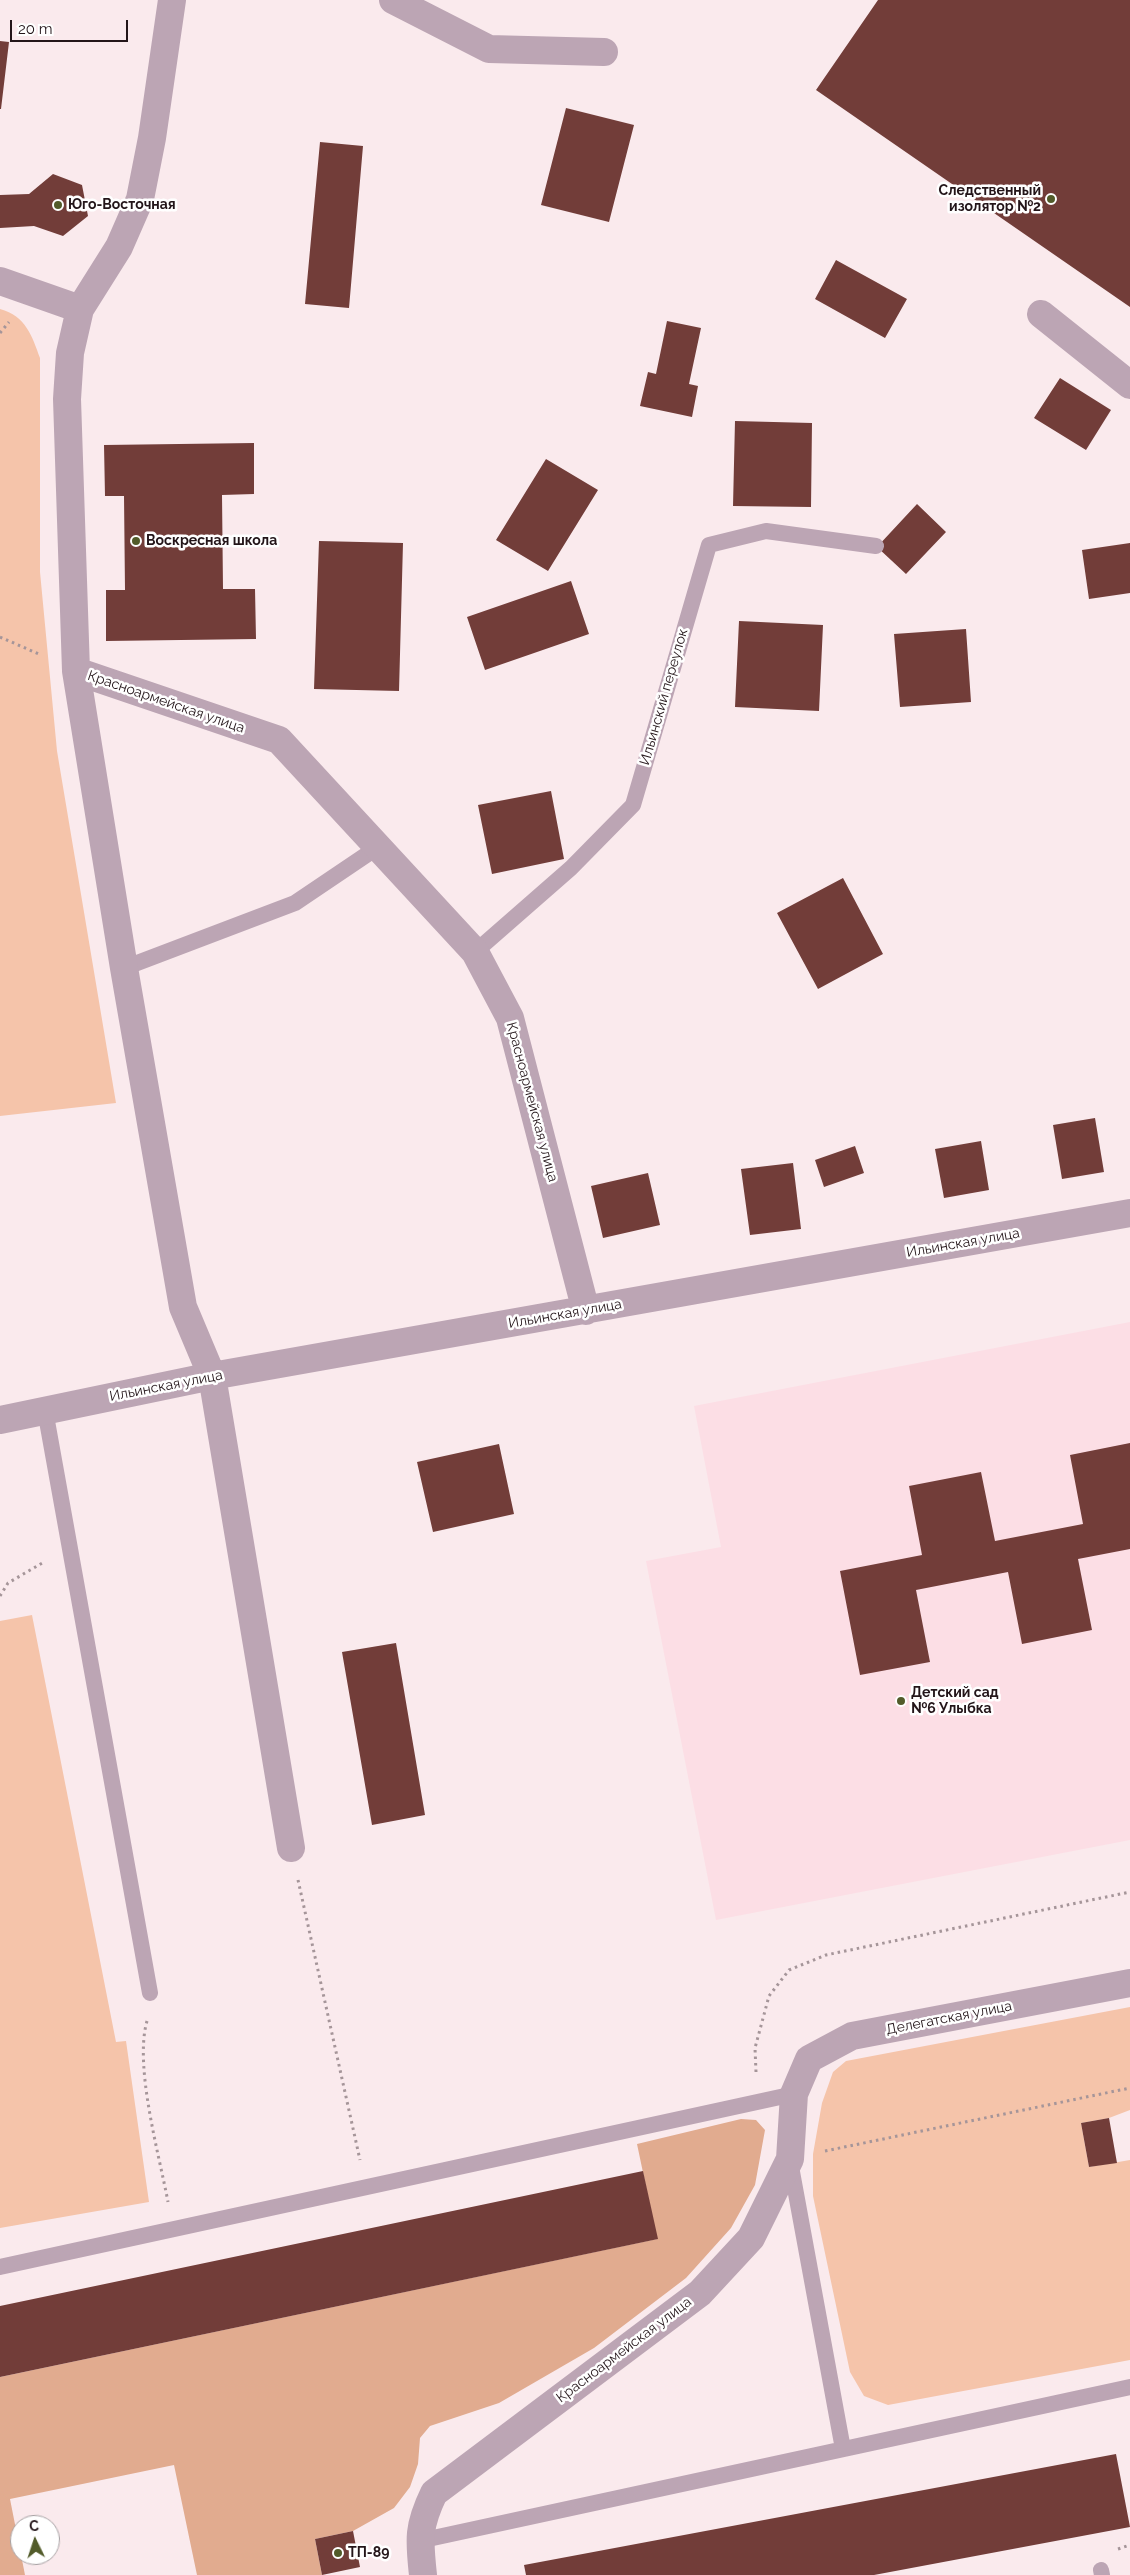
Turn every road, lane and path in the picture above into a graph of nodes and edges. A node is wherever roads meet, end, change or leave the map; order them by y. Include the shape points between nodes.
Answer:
1 (172, 0) edge
2 (392, 0) edge
3 (604, 52) dead end
4 (0, 281) edge
5 (80, 309) junction
6 (1041, 314) dead end
7 (1130, 385) edge
8 (876, 546) dead end
9 (76, 671) junction
10 (378, 847) junction
11 (475, 952) junction
12 (124, 968) junction
13 (1130, 1213) edge
14 (586, 1311) junction
15 (212, 1376) junction
16 (45, 1410) junction
17 (0, 1420) edge
18 (71, 1553) junction
19 (0, 1596) edge
20 (291, 1848) joint
21 (1130, 1892) edge
22 (1130, 1982) edge
23 (150, 1993) joint
24 (1130, 2088) edge
25 (794, 2094) junction
26 (758, 2102) junction
27 (790, 2159) junction
28 (366, 2187) junction
29 (172, 2230) junction
30 (0, 2267) edge
31 (1130, 2387) edge
32 (843, 2449) junction
33 (419, 2541) junction
34 (422, 2575) edge

1 - 5 street, Красноармейская улица via 140,199 119,247
2 - 3 street via 489,49
4 - 5 street
5 - 9 street, Красноармейская улица via 70,353 67,399
6 - 7 street
8 - 11 lane, Ильинский переулок via 766,531 709,545 633,805 571,868
9 - 10 street, Красноармейская улица via 279,740
9 - 12 street
10 - 11 street, Красноармейская улица
10 - 12 lane via 295,903
11 - 14 street, Красноармейская улица via 510,1018
12 - 15 street via 183,1307
13 - 14 street, Ильинская улица
14 - 15 street, Ильинская улица
15 - 16 street, Ильинская улица
15 - 20 street
16 - 17 street, Ильинская улица
16 - 18 lane
18 - 19 path via 37,1564 8,1583
18 - 23 lane
20 - 28 path
21 - 26 path via 826,1955 789,1970 769,1996 755,2048
22 - 25 street, Делегатская улица via 852,2036 809,2059
23 - 29 path via 149,2016 143,2037 143,2066
24 - 27 path
25 - 26 lane
25 - 27 street, Красноармейская улица
26 - 28 lane
27 - 32 lane
27 - 33 street, Красноармейская улица via 751,2238 700,2293 434,2493 422,2517
28 - 29 lane
29 - 30 lane
31 - 32 lane
32 - 33 lane
33 - 34 street, Красноармейская улица

